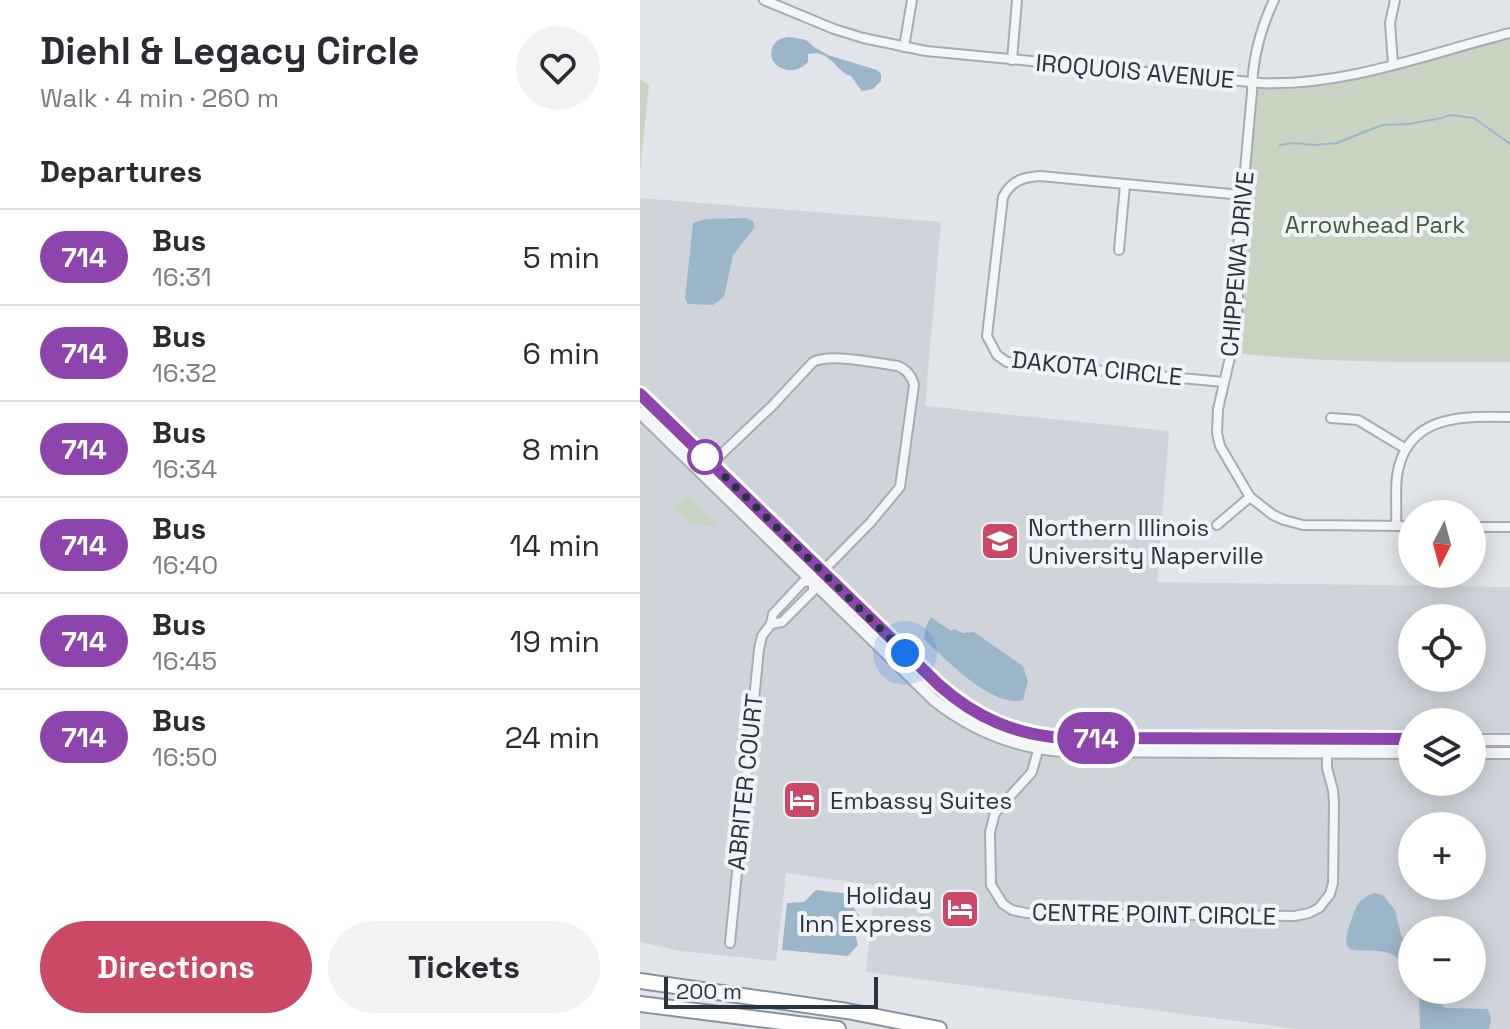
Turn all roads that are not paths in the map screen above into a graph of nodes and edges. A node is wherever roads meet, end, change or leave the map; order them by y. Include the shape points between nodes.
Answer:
1 (764, 0) edge
2 (912, 0) edge
3 (1017, 0) edge
4 (1274, 0) edge
5 (1395, 0) edge
6 (1510, 33) edge
7 (904, 47) junction
8 (1012, 60) junction
9 (1393, 64) junction
10 (1252, 82) junction
11 (1125, 185) junction
12 (1242, 195) junction
13 (1119, 250) dead end
14 (1224, 382) junction
15 (640, 394) edge
16 (640, 413) edge
17 (1510, 417) edge
18 (1331, 418) dead end
19 (1406, 449) junction
20 (712, 463) junction
21 (1250, 497) junction
22 (1217, 525) dead end
23 (1396, 526) joint
24 (1486, 527) edge
25 (1510, 527) edge
26 (822, 572) junction
27 (813, 581) junction
28 (1042, 736) junction
29 (1327, 739) junction
30 (1398, 739) edge
31 (1486, 740) edge
32 (1510, 740) edge
33 (1039, 749) junction
34 (1327, 752) junction
35 (1398, 753) edge
36 (1486, 753) edge
37 (1510, 753) edge
38 (730, 943) dead end
39 (640, 981) edge
40 (640, 1004) edge
41 (838, 1029) edge
42 (939, 1029) edge

1 - 7 street, IROQUOIS AVENUE via 834,29
2 - 7 street
3 - 8 street
4 - 10 street, CHIPPEWA DRIVE via 1260,33
5 - 9 street via 1390,23
6 - 9 street, IROQUOIS AVENUE
7 - 8 street, IROQUOIS AVENUE
8 - 10 street, IROQUOIS AVENUE
9 - 10 street, IROQUOIS AVENUE via 1320,81
10 - 12 street, CHIPPEWA DRIVE
11 - 12 street, DAKOTA CIRCLE
11 - 13 street
11 - 14 street, DAKOTA CIRCLE via 1040,176 1019,180 1006,190 989,341 1007,362
12 - 14 street, CHIPPEWA DRIVE via 1235,336
14 - 21 street, CHIPPEWA DRIVE via 1217,433
15 - 20 street
16 - 27 street
17 - 19 street via 1449,419 1423,431
18 - 19 street via 1358,420
19 - 23 street via 1397,479
20 - 26 street
20 - 26 street, ABRITER COURT via 813,362 831,358 898,366 908,372 914,385 900,487
21 - 22 street
21 - 23 street, CHIPPEWA DRIVE via 1273,515 1303,525
24 - 25 street
26 - 27 street, ABRITER COURT
26 - 28 street via 962,705 1009,728
27 - 33 street via 943,708 989,734
27 - 38 street, ABRITER COURT via 813,591 782,622 771,624 759,649
28 - 29 street
28 - 33 street, CENTRE POINT CIRCLE
29 - 30 street
29 - 34 street, CENTRE POINT CIRCLE
31 - 32 street
33 - 34 street
33 - 34 street, CENTRE POINT CIRCLE via 1032,772 995,813 990,832 994,893 1008,908 1026,913 1295,916 1316,910 1333,883 1334,804
34 - 35 street
36 - 37 street
39 - 42 highway
40 - 41 highway

